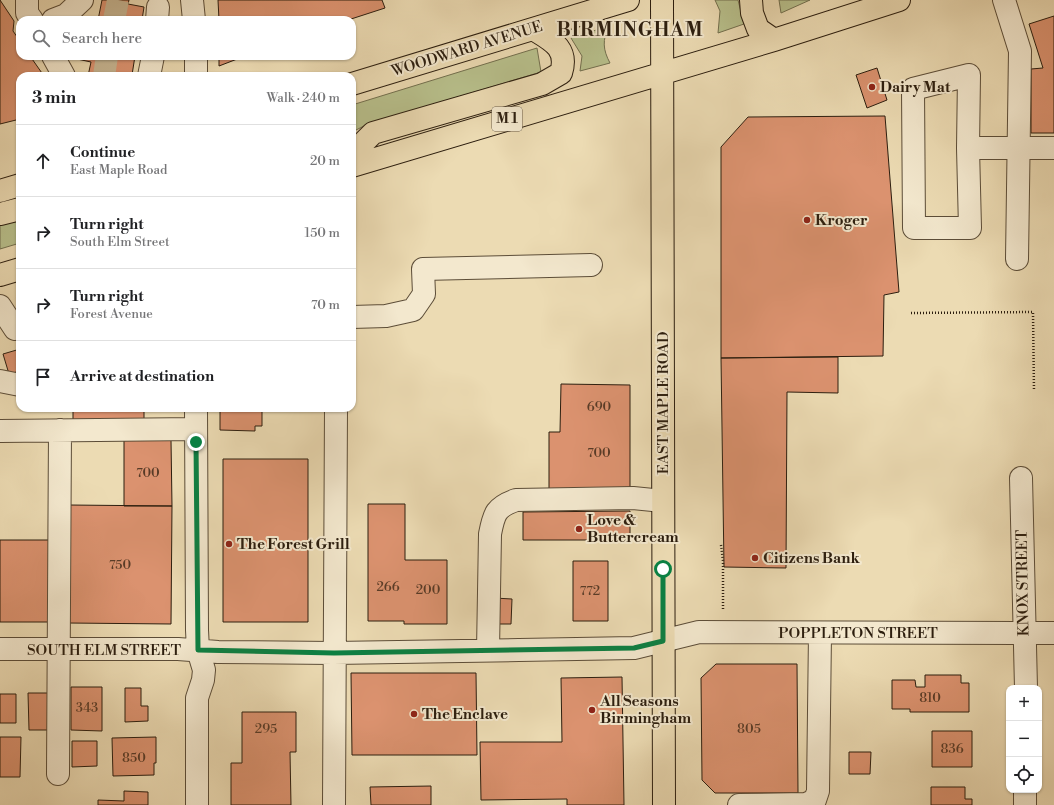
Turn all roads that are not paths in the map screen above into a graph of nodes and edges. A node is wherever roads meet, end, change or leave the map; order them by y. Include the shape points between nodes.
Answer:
1 (27, 0) edge
2 (82, 0) edge
3 (192, 0) edge
4 (628, 0) edge
5 (662, 0) edge
6 (751, 0) edge
7 (899, 0) edge
8 (1004, 0) edge
9 (29, 16) edge
10 (63, 16) edge
11 (194, 16) edge
12 (533, 29) junction
13 (774, 40) junction
14 (55, 60) edge
15 (196, 60) edge
16 (62, 72) edge
17 (196, 72) edge
18 (662, 74) junction
19 (356, 83) edge
20 (968, 148) junction
21 (1054, 148) edge
22 (1018, 149) junction
23 (356, 150) edge
24 (356, 165) edge
25 (16, 186) edge
26 (0, 191) edge
27 (16, 210) edge
28 (0, 214) edge
29 (1017, 259) dead end
30 (591, 265) dead end
31 (16, 270) edge
32 (0, 275) edge
33 (0, 306) edge
34 (356, 317) edge
35 (12, 332) edge
36 (0, 381) edge
37 (16, 385) edge
38 (336, 412) edge
39 (196, 418) edge
40 (60, 430) junction
41 (0, 431) edge
42 (1021, 478) dead end
43 (663, 501) junction
44 (1024, 632) junction
45 (820, 633) junction
46 (1054, 633) edge
47 (663, 641) junction
48 (0, 650) edge
49 (59, 650) junction
50 (198, 650) junction
51 (488, 650) junction
52 (334, 653) junction
53 (1026, 685) edge
54 (58, 774) dead end
55 (1025, 793) edge
56 (197, 805) edge
57 (334, 805) edge
58 (664, 805) edge
59 (738, 805) edge
60 (1025, 805) edge

1 - 9 street
2 - 10 street
3 - 11 street
4 - 12 main road, WOODWARD AVENUE
5 - 18 main road, EAST MAPLE ROAD
6 - 13 main road via 752,13 758,29
7 - 13 main road, M 1
8 - 22 street via 1020,51
12 - 19 main road, WOODWARD AVENUE
12 - 23 main road via 554,42 561,52 564,63 561,73 542,84 373,133
13 - 18 main road, M 1
14 - 16 street
15 - 17 street
18 - 24 main road, M 1
18 - 43 main road, EAST MAPLE ROAD
20 - 20 street via 970,228 914,228 913,88 969,75
20 - 22 street
21 - 22 street
22 - 29 street
25 - 26 main road
27 - 28 main road
30 - 34 street via 423,269 424,294 413,310 386,316
31 - 32 main road
33 - 35 street
36 - 37 street
38 - 52 street
39 - 40 street
39 - 50 street
40 - 41 street
40 - 49 street
42 - 44 street, KNOX STREET
43 - 47 main road, EAST MAPLE ROAD
43 - 51 street via 633,498 516,500 498,509 493,516 490,534
44 - 45 street, POPPLETON STREET
44 - 46 street, POPPLETON STREET
44 - 53 street, KNOX STREET
45 - 47 street, POPPLETON STREET via 699,632
45 - 59 street via 818,791 815,800 806,804
47 - 51 street, SOUTH ELM STREET via 634,648
47 - 58 main road, EAST MAPLE ROAD
48 - 49 street, SOUTH ELM STREET
49 - 50 street, SOUTH ELM STREET
49 - 54 street
50 - 52 street, SOUTH ELM STREET
50 - 56 street via 204,670 197,698
51 - 52 street, SOUTH ELM STREET
52 - 57 street
55 - 60 street

